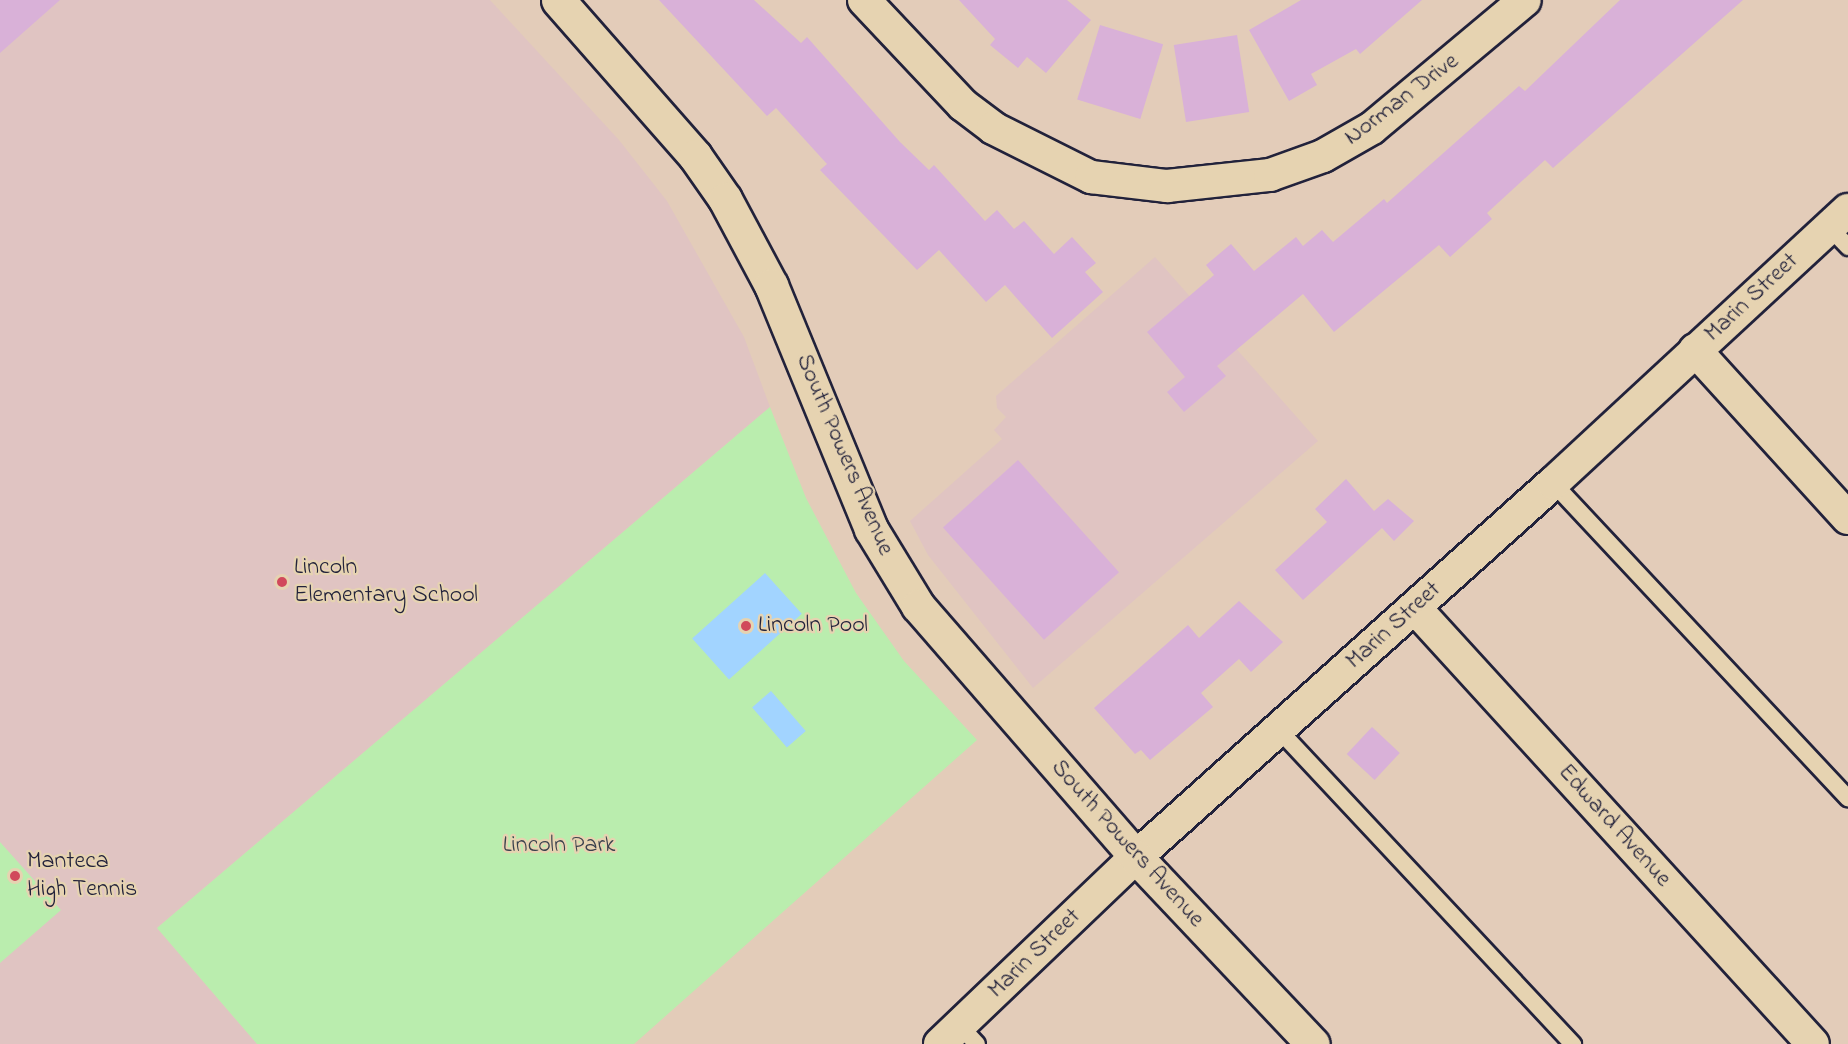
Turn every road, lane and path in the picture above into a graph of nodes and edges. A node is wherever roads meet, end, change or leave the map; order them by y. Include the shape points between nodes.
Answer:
1 (558, 0) edge
2 (864, 0) edge
3 (1525, 0) edge
4 (1842, 228) edge
5 (1695, 350) junction
6 (1553, 483) junction
7 (1848, 518) edge
8 (1414, 608) junction
9 (1278, 729) junction
10 (1848, 798) edge
11 (1136, 857) junction
12 (959, 1038) edge
13 (1313, 1044) edge
14 (1573, 1044) edge
15 (1813, 1044) edge

1 - 11 street, South Powers Avenue via 695,156 725,199 771,285 871,529 918,606
2 - 3 street, Norman Drive via 963,105 993,128 1091,177 1167,186 1270,175 1323,156 1372,128
4 - 5 street, Marin Street
5 - 6 street, Marin Street
5 - 7 street
6 - 8 street, Marin Street
6 - 10 lane
8 - 9 street, Marin Street
8 - 15 street, Edward Avenue
9 - 11 street, Marin Street
9 - 14 lane
11 - 12 street, Marin Street
11 - 13 street, South Powers Avenue

